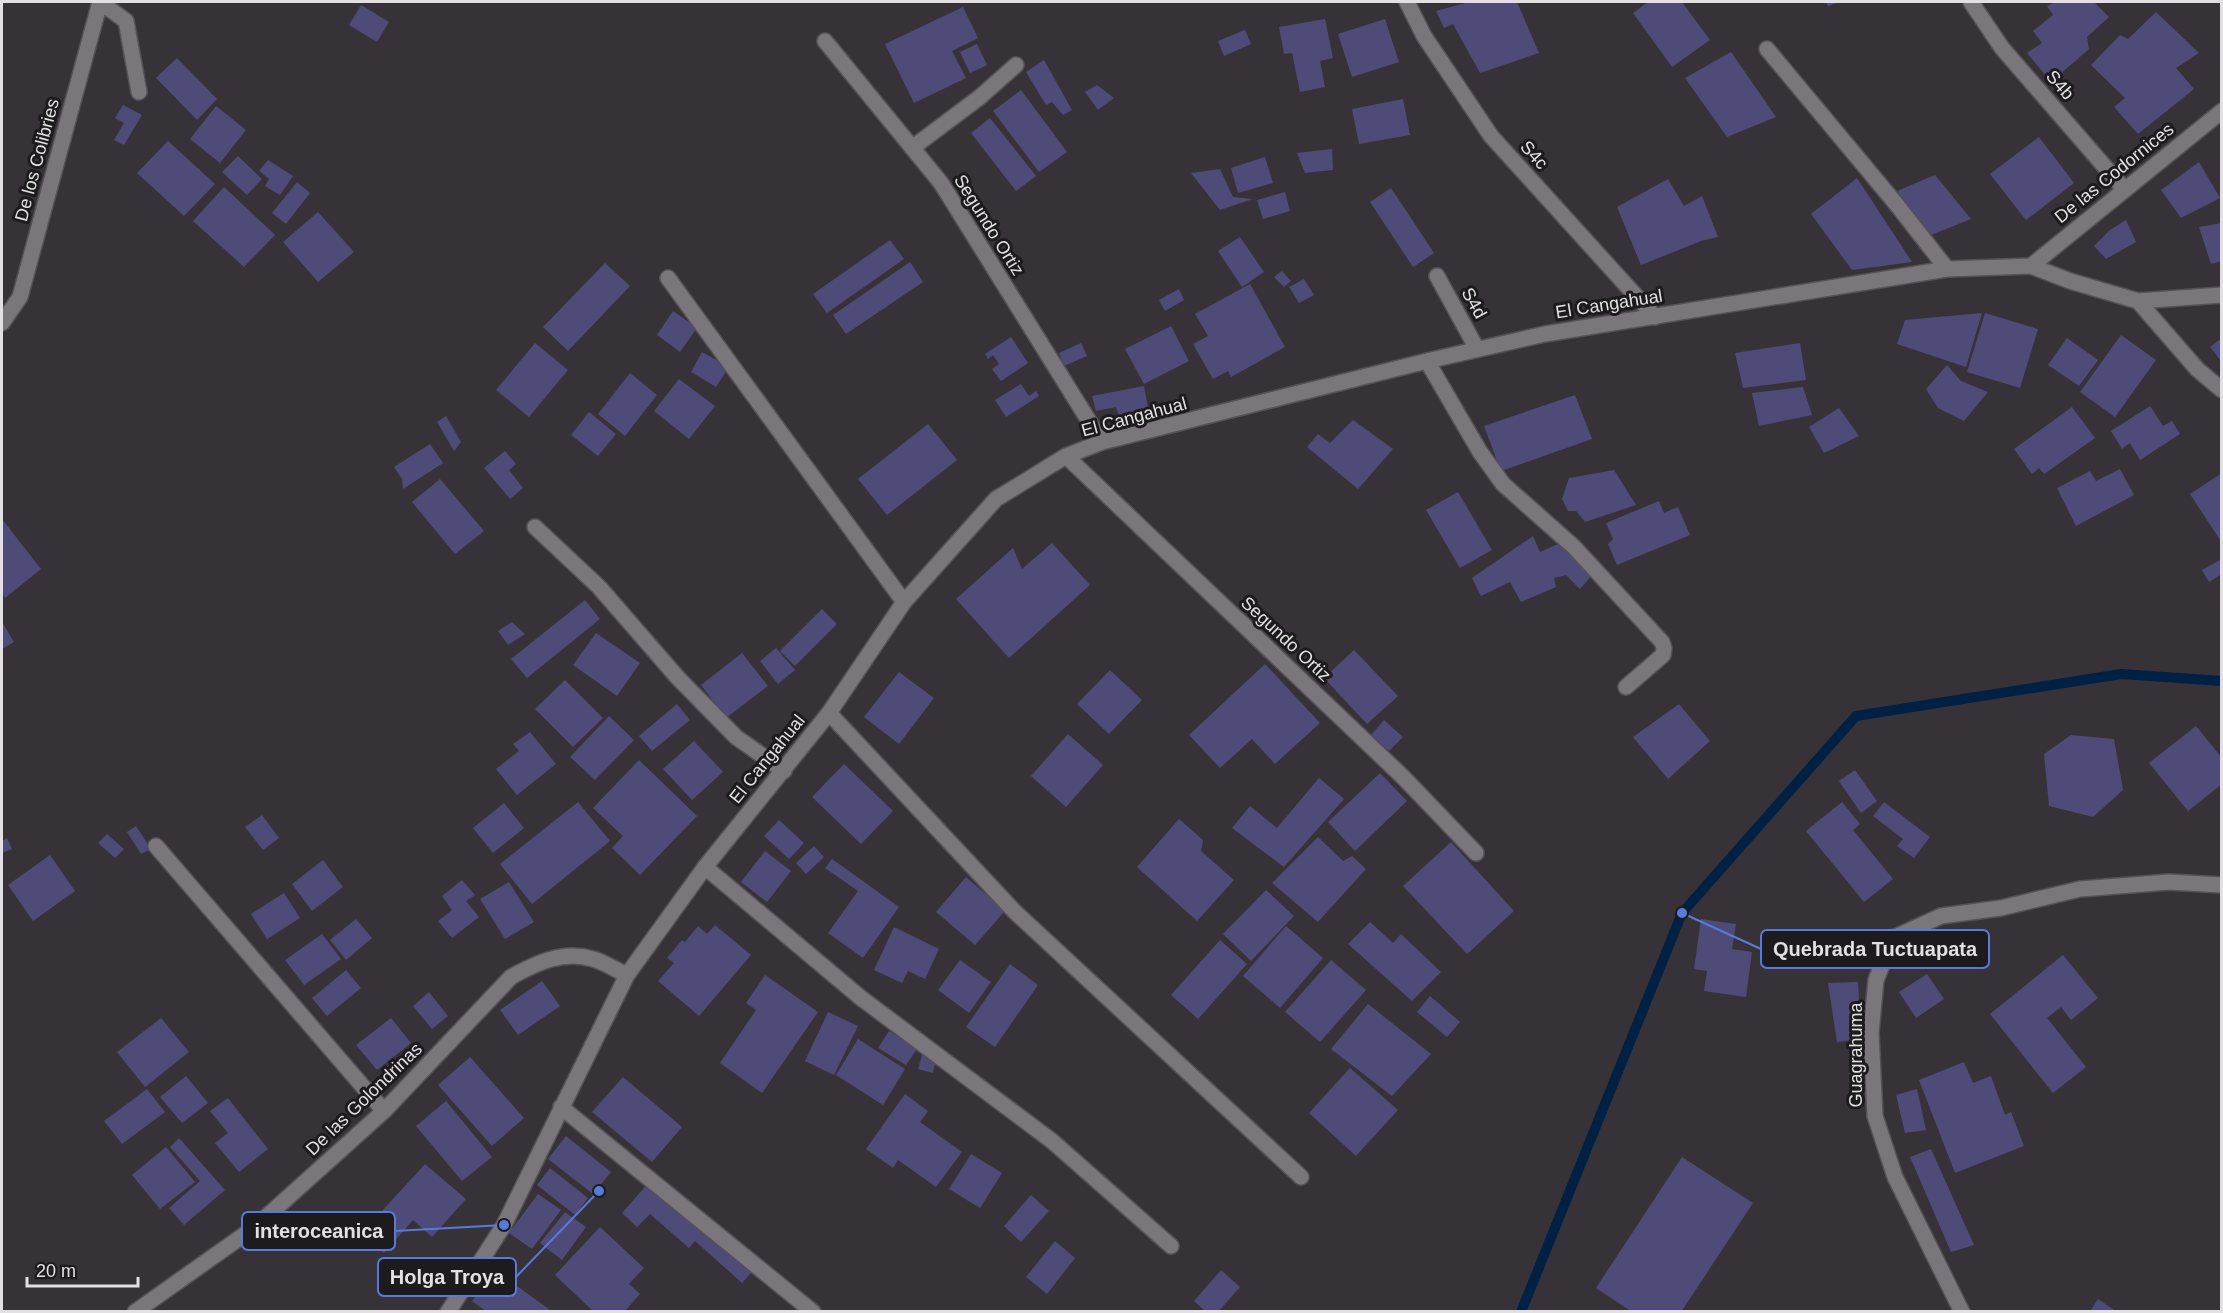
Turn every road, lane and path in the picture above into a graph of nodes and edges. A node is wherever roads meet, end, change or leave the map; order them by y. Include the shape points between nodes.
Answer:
1 (100, 2) edge
2 (1407, 2) edge
3 (1971, 2) edge
4 (825, 41) dead end
5 (1767, 49) dead end
6 (1016, 66) dead end
7 (139, 92) dead end
8 (2222, 111) edge
9 (912, 148) junction
10 (2125, 190) junction
11 (2031, 266) junction
12 (1947, 269) junction
13 (1437, 276) dead end
14 (668, 278) dead end
15 (2222, 295) edge
16 (2138, 300) junction
17 (1655, 317) junction
18 (2, 323) edge
19 (1477, 350) junction
20 (1427, 361) junction
21 (2222, 390) edge
22 (1102, 442) junction
23 (1065, 456) junction
24 (535, 526) dead end
25 (904, 602) junction
26 (1626, 687) dead end
27 (829, 712) junction
28 (784, 771) junction
29 (156, 846) dead end
30 (1476, 853) dead end
31 (705, 867) junction
32 (2222, 885) edge
33 (627, 975) junction
34 (561, 1107) junction
35 (384, 1111) junction
36 (1301, 1177) dead end
37 (1171, 1246) dead end
38 (135, 1311) edge
39 (449, 1311) edge
40 (813, 1311) edge
41 (1962, 1311) edge

1 - 7 street via 126,21
1 - 18 street, De los Colibries via 20,297
2 - 17 street, S4c via 1424,36 1491,136
3 - 10 street, S4b via 2002,48
4 - 9 street, Segundo Ortiz
5 - 12 street
6 - 9 street
8 - 10 street, De las Codornices
9 - 22 street, Segundo Ortiz via 941,183
10 - 11 street, De las Codornices
11 - 12 street, El Cangahual
11 - 16 street, El Cangahual
12 - 17 street, El Cangahual
13 - 19 street, S4d
14 - 25 street
15 - 16 street, El Cangahual
16 - 21 street via 2197,369
17 - 19 street, El Cangahual via 1545,334
19 - 20 street, El Cangahual
20 - 22 street, El Cangahual
20 - 26 street via 1503,484 1574,547 1662,642 1662,655
22 - 23 street, El Cangahual
23 - 25 street, El Cangahual via 996,499
23 - 30 street, Segundo Ortiz via 1403,777
24 - 28 street via 599,586 678,678 736,737
25 - 27 street, El Cangahual
27 - 28 street, El Cangahual
27 - 36 street via 1014,911
28 - 31 street, El Cangahual
29 - 35 street
31 - 33 street, El Cangahual
31 - 37 street via 861,998 1052,1141
32 - 41 street, Guagrahuma via 2169,882 2080,889 2001,908 1941,916 1893,938 1876,980 1871,1033 1875,1116 1895,1177
33 - 34 street, El Cangahual
33 - 35 street, De las Golondrinas via 592,958 563,956 536,963 511,977
34 - 39 street, El Cangahual via 504,1225
34 - 40 street
35 - 38 street, De las Golondrinas via 255,1227

